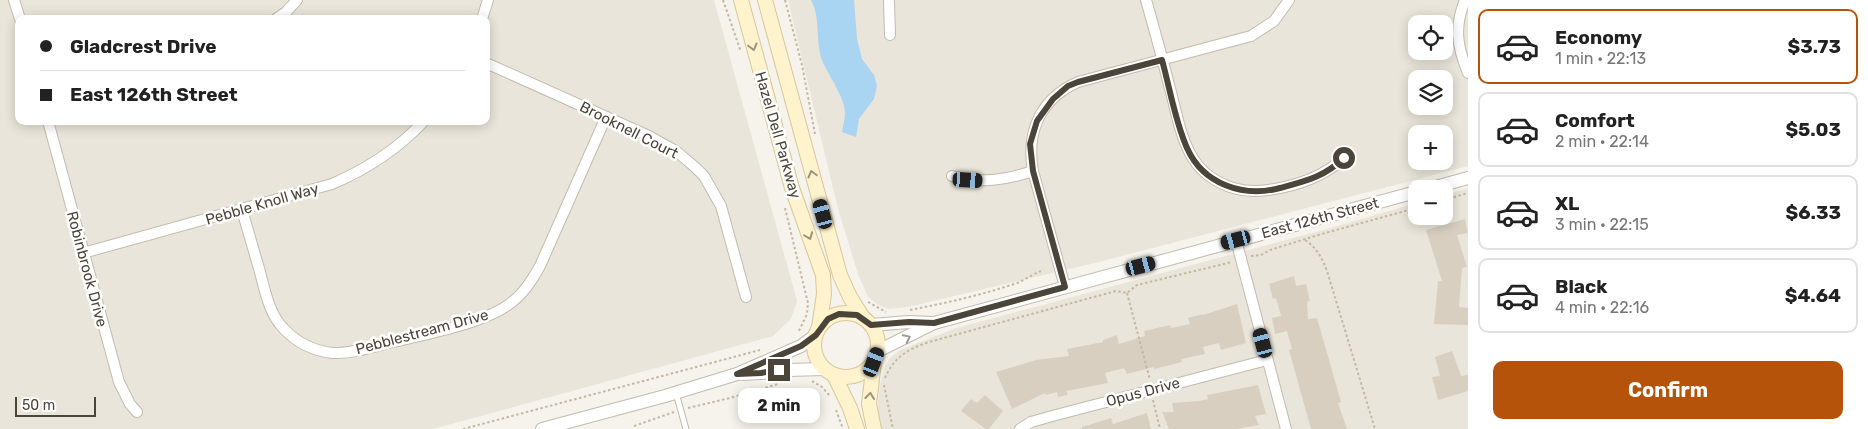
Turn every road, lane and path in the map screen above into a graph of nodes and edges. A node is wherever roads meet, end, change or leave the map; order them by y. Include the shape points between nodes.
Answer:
1 (14, 0) edge
2 (297, 0) edge
3 (488, 0) edge
4 (741, 0) edge
5 (765, 0) edge
6 (786, 0) edge
7 (889, 0) edge
8 (1146, 0) edge
9 (1289, 0) edge
10 (1465, 0) edge
11 (19, 15) edge
12 (282, 15) edge
13 (483, 15) edge
14 (890, 35) dead end
15 (1162, 60) junction
16 (490, 65) edge
17 (1468, 72) edge
18 (606, 117) junction
19 (49, 125) edge
20 (419, 125) edge
21 (816, 136) dead end
22 (1344, 158) dead end
23 (1033, 171) junction
24 (952, 176) dead end
25 (1468, 178) edge
26 (1453, 182) edge
27 (1408, 194) edge
28 (1468, 194) edge
29 (1453, 198) edge
30 (242, 210) junction
31 (1408, 210) edge
32 (1236, 240) junction
33 (1305, 240) junction
34 (83, 253) junction
35 (1241, 259) junction
36 (1042, 271) dead end
37 (1065, 287) junction
38 (807, 292) dead end
39 (1127, 293) junction
40 (746, 297) dead end
41 (865, 297) dead end
42 (905, 311) dead end
43 (888, 312) dead end
44 (867, 322) junction
45 (934, 323) junction
46 (818, 331) junction
47 (794, 337) dead end
48 (764, 349) dead end
49 (876, 357) junction
50 (1267, 360) junction
51 (829, 372) junction
52 (737, 374) junction
53 (809, 380) dead end
54 (780, 383) dead end
55 (1152, 390) junction
56 (676, 392) junction
57 (831, 398) dead end
58 (681, 410) junction
59 (137, 412) dead end
60 (634, 426) dead end
61 (463, 429) edge
62 (542, 429) edge
63 (686, 429) edge
64 (857, 429) edge
65 (874, 429) edge
66 (893, 429) edge
67 (1020, 429) edge
68 (1160, 429) edge
69 (1286, 429) edge
70 (1376, 429) edge

1 - 11 street
2 - 12 street
3 - 13 street
4 -> 46 main road, Hazel Dell Parkway via 792,188 821,268 824,294
44 -> 5 main road, Hazel Dell Parkway via 840,275
6 - 21 path
7 - 14 street
8 - 15 street
9 - 15 street via 1274,21 1251,36
10 - 17 street via 1458,27 1458,47
15 - 22 street via 1187,147 1204,172 1221,184 1244,191 1275,189 1318,177
15 - 23 street via 1078,82 1061,91 1045,108 1032,133 1030,156
16 - 18 street, Brooknell Court
18 - 30 street, Pebblestream Drive via 531,281 501,309 443,330 351,352 313,349 298,341 282,327 271,310
18 - 40 street, Brooknell Court via 676,151 704,176 721,206
19 - 34 street, Robinbrook Drive
20 - 30 street, Pebble Knoll Way via 385,155 346,178
23 - 24 street via 985,181
23 - 37 street
25 - 26 street
27 - 32 street, East 126th Street
28 - 29 path
30 - 34 street, Pebble Knoll Way
31 - 33 path
32 - 35 street
32 - 37 street, East 126th Street
33 - 35 path
33 - 70 path via 1315,247 1327,272
34 - 59 street, Robinbrook Drive via 119,382
35 - 39 path via 1137,285
35 - 50 street
36 - 42 path via 996,290
37 - 45 street, East 126th Street
38 - 47 path via 808,314
39 - 55 path
39 - 66 path via 1116,291 1015,317 929,342 904,353 892,364 884,382
41 - 43 path via 874,306
44 - 45 street, East 126th Street
44 - 46 main road via 851,314 839,314 828,319
44 - 49 main road via 877,335
49 -> 45 street, East 126th Street
46 - 51 main road via 814,351 818,361
46 - 52 street via 801,346
48 - 61 path
49 - 51 main road via 866,370 856,376 845,378
65 -> 49 main road via 869,404
50 - 55 street, Opus Drive
50 - 69 street
51 - 52 street via 794,369
51 - 64 main road via 850,408
52 - 56 street
53 - 57 path via 822,387
54 - 58 path
55 - 67 street, Opus Drive via 1031,422
55 - 68 path
56 - 58 lane
56 - 62 street
58 - 60 path
58 - 63 lane

